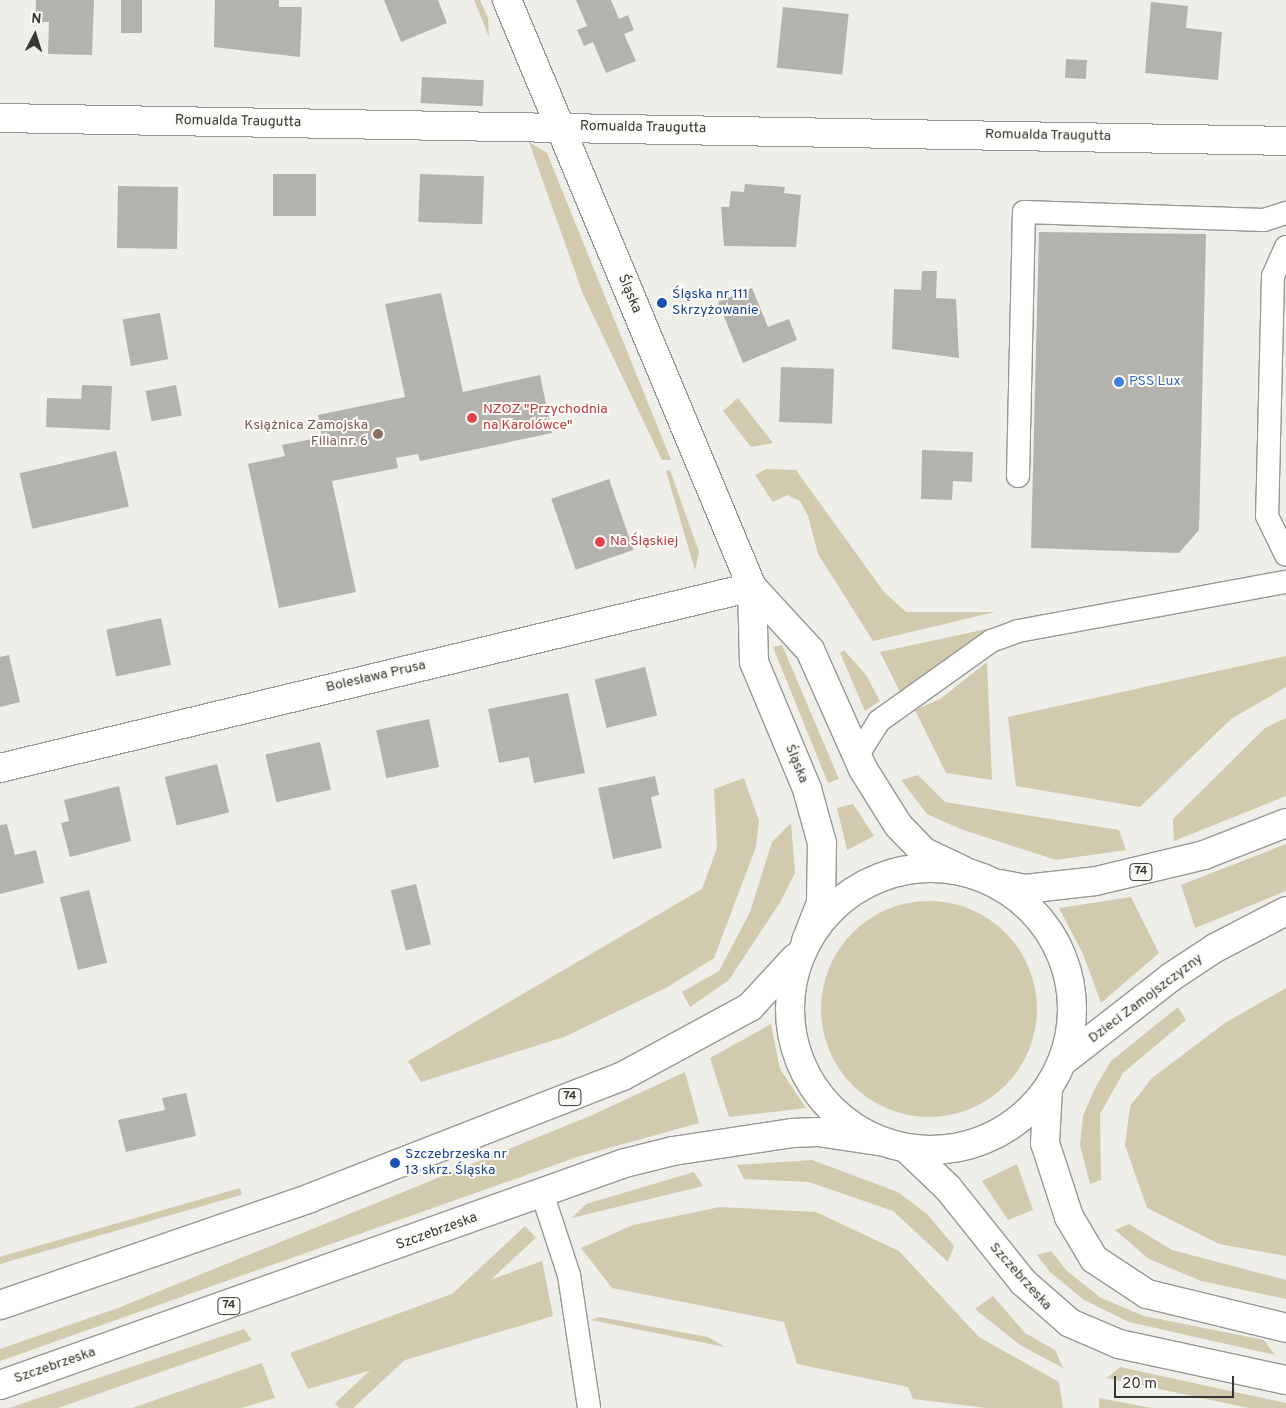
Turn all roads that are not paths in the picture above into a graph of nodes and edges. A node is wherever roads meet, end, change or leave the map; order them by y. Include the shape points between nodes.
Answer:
1 (506, 0) edge
2 (0, 118) edge
3 (559, 127) junction
4 (1286, 141) edge
5 (1286, 212) edge
6 (1286, 247) edge
7 (1018, 476) dead end
8 (1286, 555) edge
9 (1286, 582) edge
10 (752, 587) junction
11 (856, 756) junction
12 (0, 768) edge
13 (1286, 823) edge
14 (962, 870) junction
15 (992, 880) junction
16 (1286, 911) edge
17 (804, 945) junction
18 (1062, 1062) junction
19 (1048, 1089) junction
20 (895, 1145) junction
21 (542, 1193) junction
22 (0, 1305) edge
23 (1286, 1328) edge
24 (1286, 1380) edge
25 (0, 1385) edge
26 (589, 1408) edge

1 - 3 street, Śląska
2 - 3 street, Romualda Traugutta
3 - 4 street, Romualda Traugutta
3 - 10 street, Śląska
5 - 7 lane via 1264,220 1024,212
6 - 8 lane via 1273,276 1267,516
9 - 11 lane via 1018,631 991,641 879,721
10 - 11 street, Śląska via 810,650
10 - 12 street, Bolesława Prusa
10 - 17 street, Śląska via 754,662 807,789 822,843 821,903
11 - 14 street, Śląska via 913,843 936,860
13 - 15 street, 74 via 1204,855 1096,881 1025,889
14 - 15 street, 74
14 - 17 street, 74 via 932,867 872,880 846,895
15 - 18 street, 74 via 1040,918 1062,958 1073,1002
16 - 18 street, Dzieci Zamojszczyzny / 74 via 1215,948 1171,977
17 - 20 street, 74 via 790,1000 799,1060 832,1110
17 - 22 street, 74 via 750,1007 623,1076 310,1198
18 - 19 street, 74
19 - 20 street, 74 via 1013,1124 992,1136 944,1150
19 - 23 street via 1044,1143 1069,1217 1094,1259 1147,1294
20 - 21 street, Szczebrzeska / 74 via 818,1132 716,1143 625,1163
20 - 24 street, Szczebrzeska via 929,1168 1022,1282 1058,1316 1119,1344
21 - 25 street, Szczebrzeska / 74
21 - 26 lane via 569,1276

